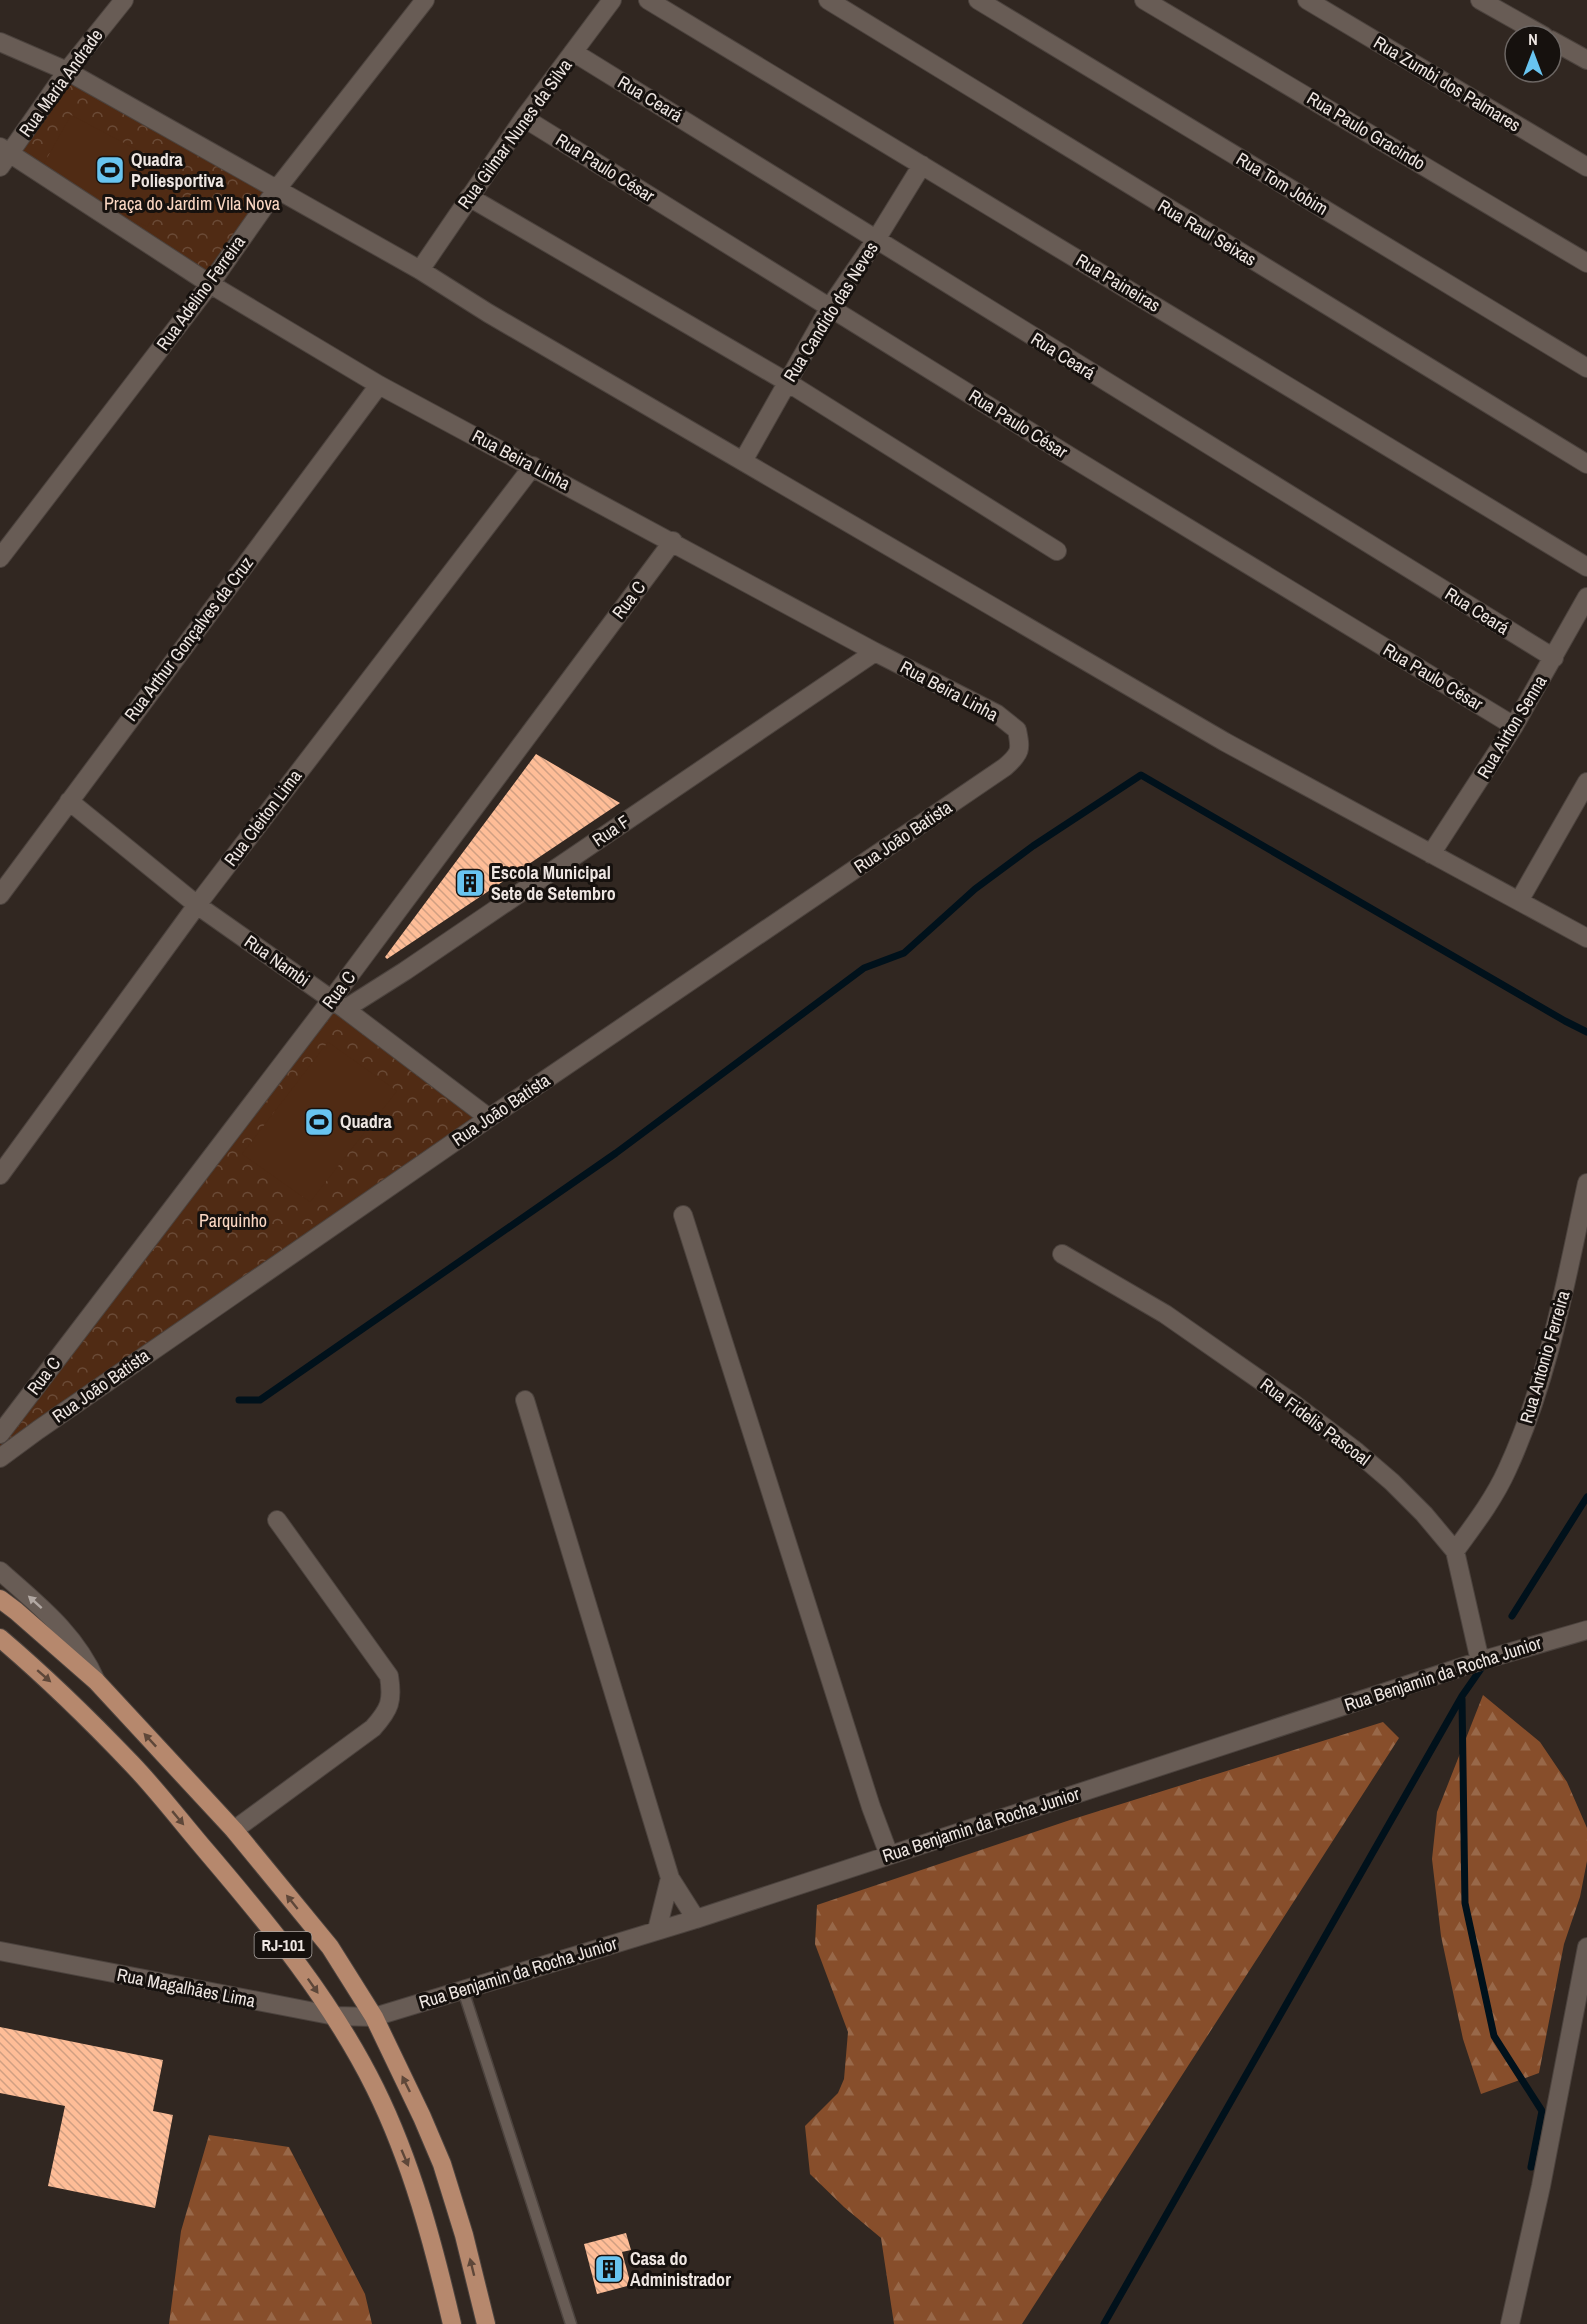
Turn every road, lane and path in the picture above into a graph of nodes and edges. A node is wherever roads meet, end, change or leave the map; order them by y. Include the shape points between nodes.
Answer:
1 (124, 0) edge
2 (425, 0) edge
3 (612, 0) edge
4 (648, 0) edge
5 (828, 0) edge
6 (978, 0) edge
7 (1144, 0) edge
8 (1307, 0) edge
9 (1480, 0) edge
10 (1523, 24) edge
11 (0, 42) edge
12 (1563, 47) edge
13 (573, 52) junction
14 (1587, 60) edge
15 (67, 71) junction
16 (524, 118) junction
17 (3, 156) edge
18 (922, 165) junction
19 (1587, 167) edge
20 (276, 190) junction
21 (469, 197) junction
22 (877, 238) junction
23 (1587, 263) edge
24 (420, 270) junction
25 (210, 284) junction
26 (830, 307) junction
27 (1587, 368) edge
28 (787, 382) junction
29 (380, 384) junction
30 (743, 461) junction
31 (1587, 464) edge
32 (533, 466) junction
33 (672, 541) junction
34 (1057, 551) dead end
35 (0, 558) edge
36 (1587, 567) edge
37 (1587, 597) edge
38 (875, 652) junction
39 (1554, 658) junction
40 (1514, 726) junction
41 (1005, 767) joint
42 (1587, 782) edge
43 (69, 801) junction
44 (1431, 854) junction
45 (0, 895) edge
46 (1519, 901) junction
47 (197, 905) junction
48 (1587, 938) edge
49 (339, 1004) junction
50 (489, 1118) junction
51 (0, 1175) edge
52 (1587, 1183) edge
53 (683, 1215) dead end
54 (1062, 1254) dead end
55 (525, 1400) dead end
56 (0, 1434) edge
57 (0, 1458) edge
58 (277, 1520) dead end
59 (1455, 1551) junction
60 (0, 1571) edge
61 (0, 1599) edge
62 (1587, 1630) edge
63 (0, 1638) edge
64 (1480, 1661) junction
65 (96, 1681) junction
66 (234, 1830) junction
67 (888, 1855) junction
68 (670, 1878) junction
69 (696, 1919) junction
70 (657, 1930) junction
71 (1587, 1947) edge
72 (0, 1951) edge
73 (463, 1990) junction
74 (334, 2016) junction
75 (374, 2017) junction
76 (452, 2324) edge
77 (486, 2324) edge
78 (571, 2324) edge
79 (1510, 2324) edge

1 - 15 street, Rua Maria Andrade
2 - 20 street, Rua Adelino Ferreira
3 - 13 street, Rua Gilmar Nunes da Silva
4 - 18 street, Rua Paineiras
5 - 31 street, Rua Raul Seixas
6 - 27 street, Rua Tom Jobim
7 - 23 street, Rua Paulo Gracindo
8 - 19 street, Rua Zumbi dos Palmares
9 - 10 street
11 - 15 street
12 - 14 street
13 - 16 street, Rua Gilmar Nunes da Silva
13 - 22 street, Rua Ceará
15 - 17 street, Rua Maria Andrade
15 - 20 street
16 - 21 street, Rua Gilmar Nunes da Silva
16 - 26 street, Rua Paulo César
17 - 25 street, Rua Beira Linha
18 - 22 street, Rua Candido das Neves
18 - 36 street, Rua Paineiras
20 - 24 street
20 - 25 street, Rua Adelino Ferreira
21 - 24 street, Rua Gilmar Nunes da Silva
21 - 28 street
22 - 26 street, Rua Candido das Neves
22 - 39 street, Rua Ceará
24 - 30 street
25 - 29 street, Rua Beira Linha
25 - 35 street, Rua Adelino Ferreira
26 - 28 street, Rua Candido das Neves
26 - 40 street, Rua Paulo César
28 - 30 street, Rua Candido das Neves
28 - 34 street
29 - 32 street, Rua Beira Linha
29 - 43 street, Rua Arthur Gonçalves da Cruz
30 - 44 street via 1225,742
32 - 33 street, Rua Beira Linha
32 - 47 street, Rua Cleiton Lima
33 - 38 street, Rua Beira Linha
33 - 49 street, Rua C
37 - 39 street, Rua Airton Senna
38 - 41 street, Rua Beira Linha via 997,714 1017,730 1020,747
38 - 49 street, Rua F via 424,958
39 - 40 street, Rua Airton Senna
40 - 44 street, Rua Airton Senna
41 - 50 street, Rua Joāo Batista
42 - 46 street
43 - 45 street, Rua Arthur Gonçalves da Cruz
43 - 47 street, Rua Nambi
44 - 46 street
46 - 48 street
47 - 49 street, Rua Nambi
47 - 51 street, Rua Cleiton Lima
49 - 50 street, Rua Nambi
49 - 56 street, Rua C
50 - 57 street, Rua Joāo Batista
52 - 59 street, Rua Antonio Ferreira via 1556,1326 1524,1431 1484,1512
53 - 67 street
54 - 59 street, Rua Fidelis Pascoal via 1165,1314 1290,1401 1392,1482
55 - 68 street
58 - 66 street via 389,1676 392,1695 386,1713 373,1728
59 - 64 street, Rua Fidelis Pascoal
65 -> 60 street via 72,1638
61 - 65 main road, RJ-101
62 - 64 street, Rua Benjamin da Rocha Junior
63 -> 74 main road, RJ-101 via 50,1680 132,1764 242,1894
64 - 67 street, Rua Benjamin da Rocha Junior
66 -> 65 main road, RJ-101
75 -> 66 main road, RJ-101 via 330,1947
67 - 69 street, Rua Benjamin da Rocha Junior
68 - 69 street
68 - 70 street
69 - 70 street, Rua Benjamin da Rocha Junior
70 - 73 street, Rua Benjamin da Rocha Junior
71 - 79 street
72 - 74 street, Rua Magalhães Lima
73 - 75 street, Rua Benjamin da Rocha Junior
73 - 78 lane
74 - 75 street, Rua Magalhães Lima
74 -> 76 main road, RJ-101 via 375,2088 410,2171
77 -> 75 main road, RJ-101 via 442,2164

